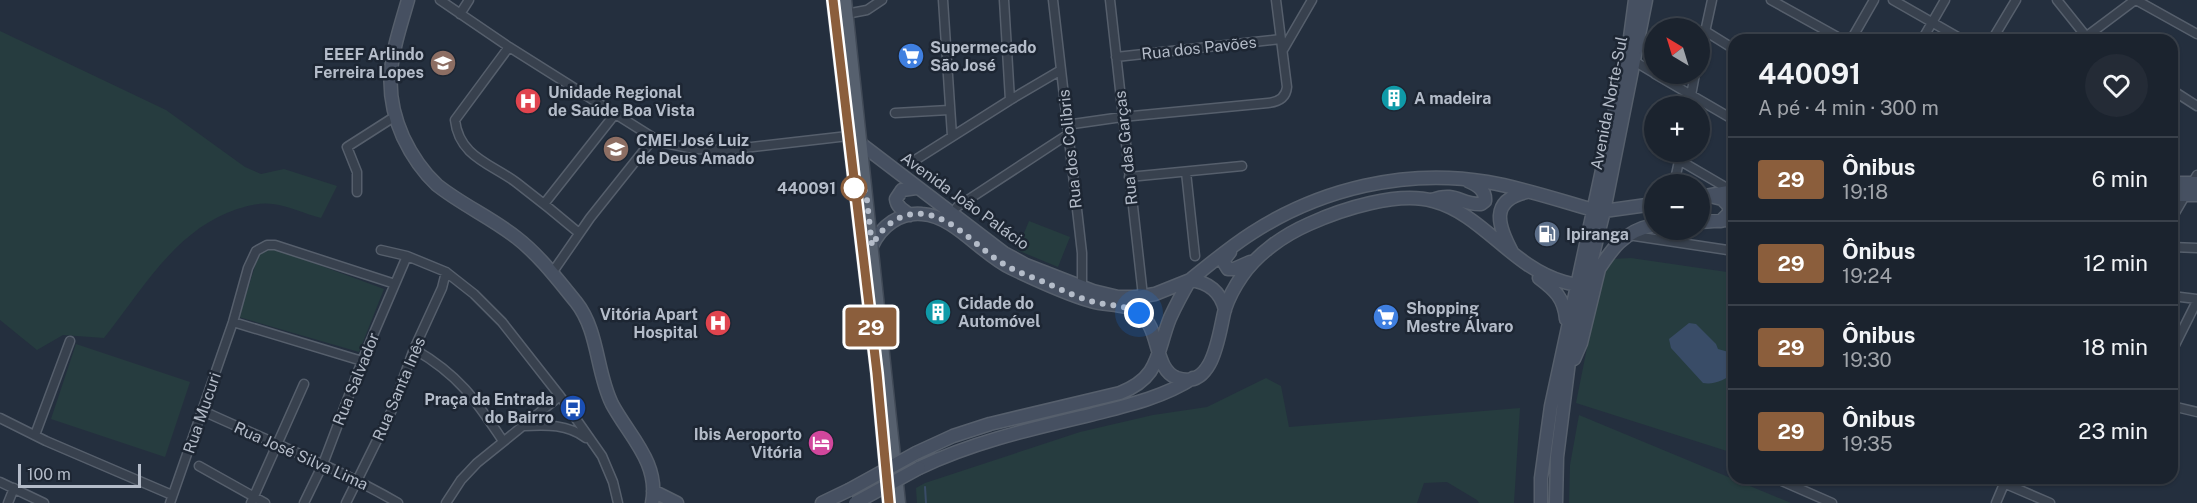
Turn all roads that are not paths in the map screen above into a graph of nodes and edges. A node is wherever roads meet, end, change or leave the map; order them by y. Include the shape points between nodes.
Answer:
1 (408, 0) edge
2 (440, 0) edge
3 (469, 0) edge
4 (833, 0) edge
5 (845, 0) edge
6 (882, 0) edge
7 (943, 0) edge
8 (1004, 0) edge
9 (1053, 0) edge
10 (1110, 0) edge
11 (1276, 0) edge
12 (1312, 0) edge
13 (1643, 0) edge
14 (1712, 0) edge
15 (1771, 0) edge
16 (1874, 0) edge
17 (1893, 0) edge
18 (1945, 0) edge
19 (2016, 0) edge
20 (2057, 0) edge
21 (2136, 0) edge
22 (460, 14) junction
23 (1708, 18) edge
24 (844, 23) junction
25 (1932, 23) junction
26 (1710, 34) edge
27 (1832, 34) edge
28 (1854, 34) edge
29 (1926, 34) edge
30 (1952, 34) edge
31 (1996, 34) edge
32 (2085, 34) edge
33 (2093, 34) edge
34 (2197, 34) edge
35 (1281, 39) junction
36 (1728, 45) edge
37 (509, 47) junction
38 (1283, 50) junction
39 (1116, 57) junction
40 (1634, 61) junction
41 (1644, 67) edge
42 (1061, 70) junction
43 (1673, 84) edge
44 (1693, 84) edge
45 (2178, 94) edge
46 (1691, 95) junction
47 (1010, 100) junction
48 (2197, 106) edge
49 (949, 110) junction
50 (895, 113) dead end
51 (615, 114) junction
52 (394, 117) junction
53 (1122, 117) junction
54 (1728, 117) edge
55 (1066, 125) junction
56 (848, 135) junction
57 (1067, 135) junction
58 (952, 136) junction
59 (653, 139) junction
60 (861, 144) junction
61 (912, 162) dead end
62 (1689, 162) edge
63 (1242, 166) dead end
64 (1186, 172) junction
65 (1129, 177) junction
66 (1464, 179) junction
67 (2195, 180) edge
68 (2178, 182) edge
69 (916, 188) junction
70 (1728, 188) edge
71 (357, 192) dead end
72 (1528, 192) junction
73 (1728, 192) edge
74 (1710, 195) edge
75 (2184, 195) edge
76 (1710, 197) edge
77 (1431, 200) junction
78 (544, 204) junction
79 (1644, 205) edge
80 (1728, 205) edge
81 (957, 207) dead end
82 (1598, 211) junction
83 (1728, 214) edge
84 (910, 215) junction
85 (1728, 219) edge
86 (1721, 221) junction
87 (1710, 222) edge
88 (1644, 227) edge
89 (579, 233) junction
90 (1251, 233) junction
91 (1626, 235) junction
92 (872, 246) junction
93 (2178, 247) edge
94 (2197, 248) edge
95 (381, 250) dead end
96 (1728, 251) edge
97 (1263, 253) junction
98 (408, 256) junction
99 (1196, 256) dead end
100 (1515, 257) junction
101 (1525, 265) junction
102 (1599, 269) junction
103 (446, 272) junction
104 (552, 273) junction
105 (1190, 280) junction
106 (395, 284) junction
107 (1581, 285) junction
108 (1082, 293) junction
109 (1143, 296) junction
110 (2178, 297) edge
111 (2197, 300) edge
112 (1225, 310) junction
113 (233, 322) junction
114 (1566, 327) junction
115 (2178, 339) edge
116 (70, 341) dead end
117 (414, 350) junction
118 (1159, 352) junction
119 (362, 361) junction
120 (1569, 368) junction
121 (1198, 376) junction
122 (304, 384) dead end
123 (560, 396) junction
124 (2178, 407) edge
125 (203, 411) junction
126 (2197, 412) edge
127 (0, 418) edge
128 (524, 426) junction
129 (35, 435) junction
130 (503, 441) junction
131 (593, 443) junction
132 (276, 445) junction
133 (322, 464) junction
134 (199, 466) dead end
135 (358, 480) junction
136 (0, 482) edge
137 (1789, 484) edge
138 (2008, 484) edge
139 (2011, 484) edge
140 (14, 488) junction
141 (653, 497) edge
142 (171, 499) edge
143 (253, 500) edge
144 (8, 503) edge
145 (44, 503) edge
146 (265, 503) edge
147 (304, 503) edge
148 (346, 503) edge
149 (398, 503) edge
150 (446, 503) edge
151 (618, 503) edge
152 (677, 503) edge
153 (822, 503) edge
154 (855, 503) edge
155 (889, 503) edge
156 (899, 503) edge
157 (1541, 503) edge
158 (1556, 503) edge
159 (1832, 503) edge
160 (1996, 503) edge
161 (2050, 503) edge

1 - 52 main road via 391,58
2 - 22 street
3 - 22 street
4 - 24 main road
5 - 24 main road
6 - 24 street
7 - 49 street
8 - 47 street
9 - 42 street, Rua dos Colibris
10 - 39 street, Rua das Garças
11 - 35 street
12 - 38 street
13 - 40 main road, Avenida Norte-Sul
13 - 82 main road, Avenida Norte-Sul via 1629,45
14 - 23 street
15 - 27 street
16 - 28 street
17 - 25 street
18 - 25 street
19 - 31 street
20 - 32 street
21 - 33 street
21 - 34 street
22 - 37 street
24 - 56 main road
24 - 60 main road
25 - 29 street
25 - 30 street
26 - 36 street
35 - 38 street
35 - 39 street, Rua dos Pavões
37 - 51 street
37 - 78 street via 455,120 456,131 466,147 485,164
38 - 53 street via 1286,94 1278,101
39 - 53 street, Rua das Garças
40 - 41 street
40 - 82 main road, Avenida Norte-Sul
42 - 47 street
42 - 55 street, Rua dos Colibris
43 - 46 street
44 - 46 street
45 - 48 street
46 - 54 street
47 - 58 street
49 - 50 street
49 - 58 street
51 - 59 street
51 - 78 street
52 - 71 street via 347,147 357,172
52 - 104 main road via 408,147 438,185 519,239
53 - 55 street
53 - 65 street, Rua das Garças
55 - 57 street, Rua dos Colibris
56 - 59 street via 726,150 694,149
56 - 155 main road
57 - 81 street
57 - 108 street, Rua dos Colibris via 1082,253
58 - 61 street
59 - 89 street
60 - 69 main road, Avenida João Palácio
60 - 92 main road
62 - 70 street
63 - 64 street
64 - 65 street
64 - 99 street
65 - 109 street, Rua das Garças
66 - 72 main road, Avenida João Palácio
66 - 77 main road via 1482,190 1484,202 1473,204 1448,196
66 - 90 main road, Avenida João Palácio via 1417,179 1336,192
67 - 68 main road
67 - 75 street
69 - 84 main road via 902,190 896,199
69 - 108 main road, Avenida João Palácio via 1010,258
72 - 82 main road, Avenida João Palácio
72 - 100 main road via 1512,196 1500,213 1502,230
73 - 74 main road
76 - 80 main road via 1722,199
77 - 97 main road via 1403,199 1346,210 1303,227
77 - 100 main road via 1464,215
78 - 89 street
79 - 82 main road
82 - 107 main road
83 - 86 main road
84 - 92 main road via 890,223
84 - 108 main road, Avenida João Palácio via 945,220 1003,264
85 - 86 main road
86 - 87 main road
88 - 91 main road
89 - 104 street
90 - 97 main road via 1225,257 1224,265 1231,270 1240,268
90 - 105 main road, Avenida João Palácio
91 - 96 street
91 - 102 main road
92 - 156 main road
93 - 94 street
95 - 98 street
97 - 112 main road via 1242,276
98 - 103 street
98 - 106 street, Rua Salvador
100 - 101 main road
101 - 107 main road via 1548,278
101 - 114 main road via 1560,296
102 - 107 main road
102 - 120 main road via 1581,343
103 - 117 street, Rua Santa Inês
103 - 123 street via 502,322
104 - 141 main road via 585,319 612,403 650,466
105 - 109 main road, Avenida João Palácio
105 - 112 main road via 1213,288
105 - 118 main road via 1170,318
106 - 113 street, Rua Mucuri via 267,245 256,251 248,268
106 - 119 street, Rua Salvador
107 - 114 main road
107 - 120 main road
108 - 109 main road, Avenida João Palácio
108 - 118 main road, Avenida João Palácio via 1101,303 1139,313 1150,324
110 - 111 street
111 - 115 street
112 - 121 main road via 1212,358
113 - 119 street
113 - 125 street, Rua Mucuri
114 - 157 main road via 1545,443
116 - 129 street
117 - 130 street via 455,377
117 - 135 street, Rua Santa Inês
118 - 121 main road, Avenida João Palácio via 1172,375 1188,379
118 - 153 main road, bridge via 1148,375 1126,391 953,436
119 - 133 street, Rua Salvador
120 - 158 main road via 1557,457
121 - 154 main road, bridge via 1150,398 951,454
122 - 132 street
123 - 128 street
123 - 131 street
124 - 126 street
125 - 132 street, Rua José Silva Lima
125 - 142 street, Rua Mucuri
127 - 129 street
128 - 130 street
128 - 131 street via 566,428
129 - 142 street
130 - 150 street via 461,480
131 - 151 street via 608,469
132 - 133 street, Rua José Silva Lima
132 - 143 street
133 - 135 street, Rua José Silva Lima
133 - 147 street, Rua Salvador
134 - 143 street
135 - 148 street, Rua Santa Inês
135 - 149 street, Rua José Silva Lima
136 - 140 street
137 - 159 street
138 - 160 street
139 - 161 street
140 - 144 street
140 - 145 street
141 - 152 main road
143 - 146 street

